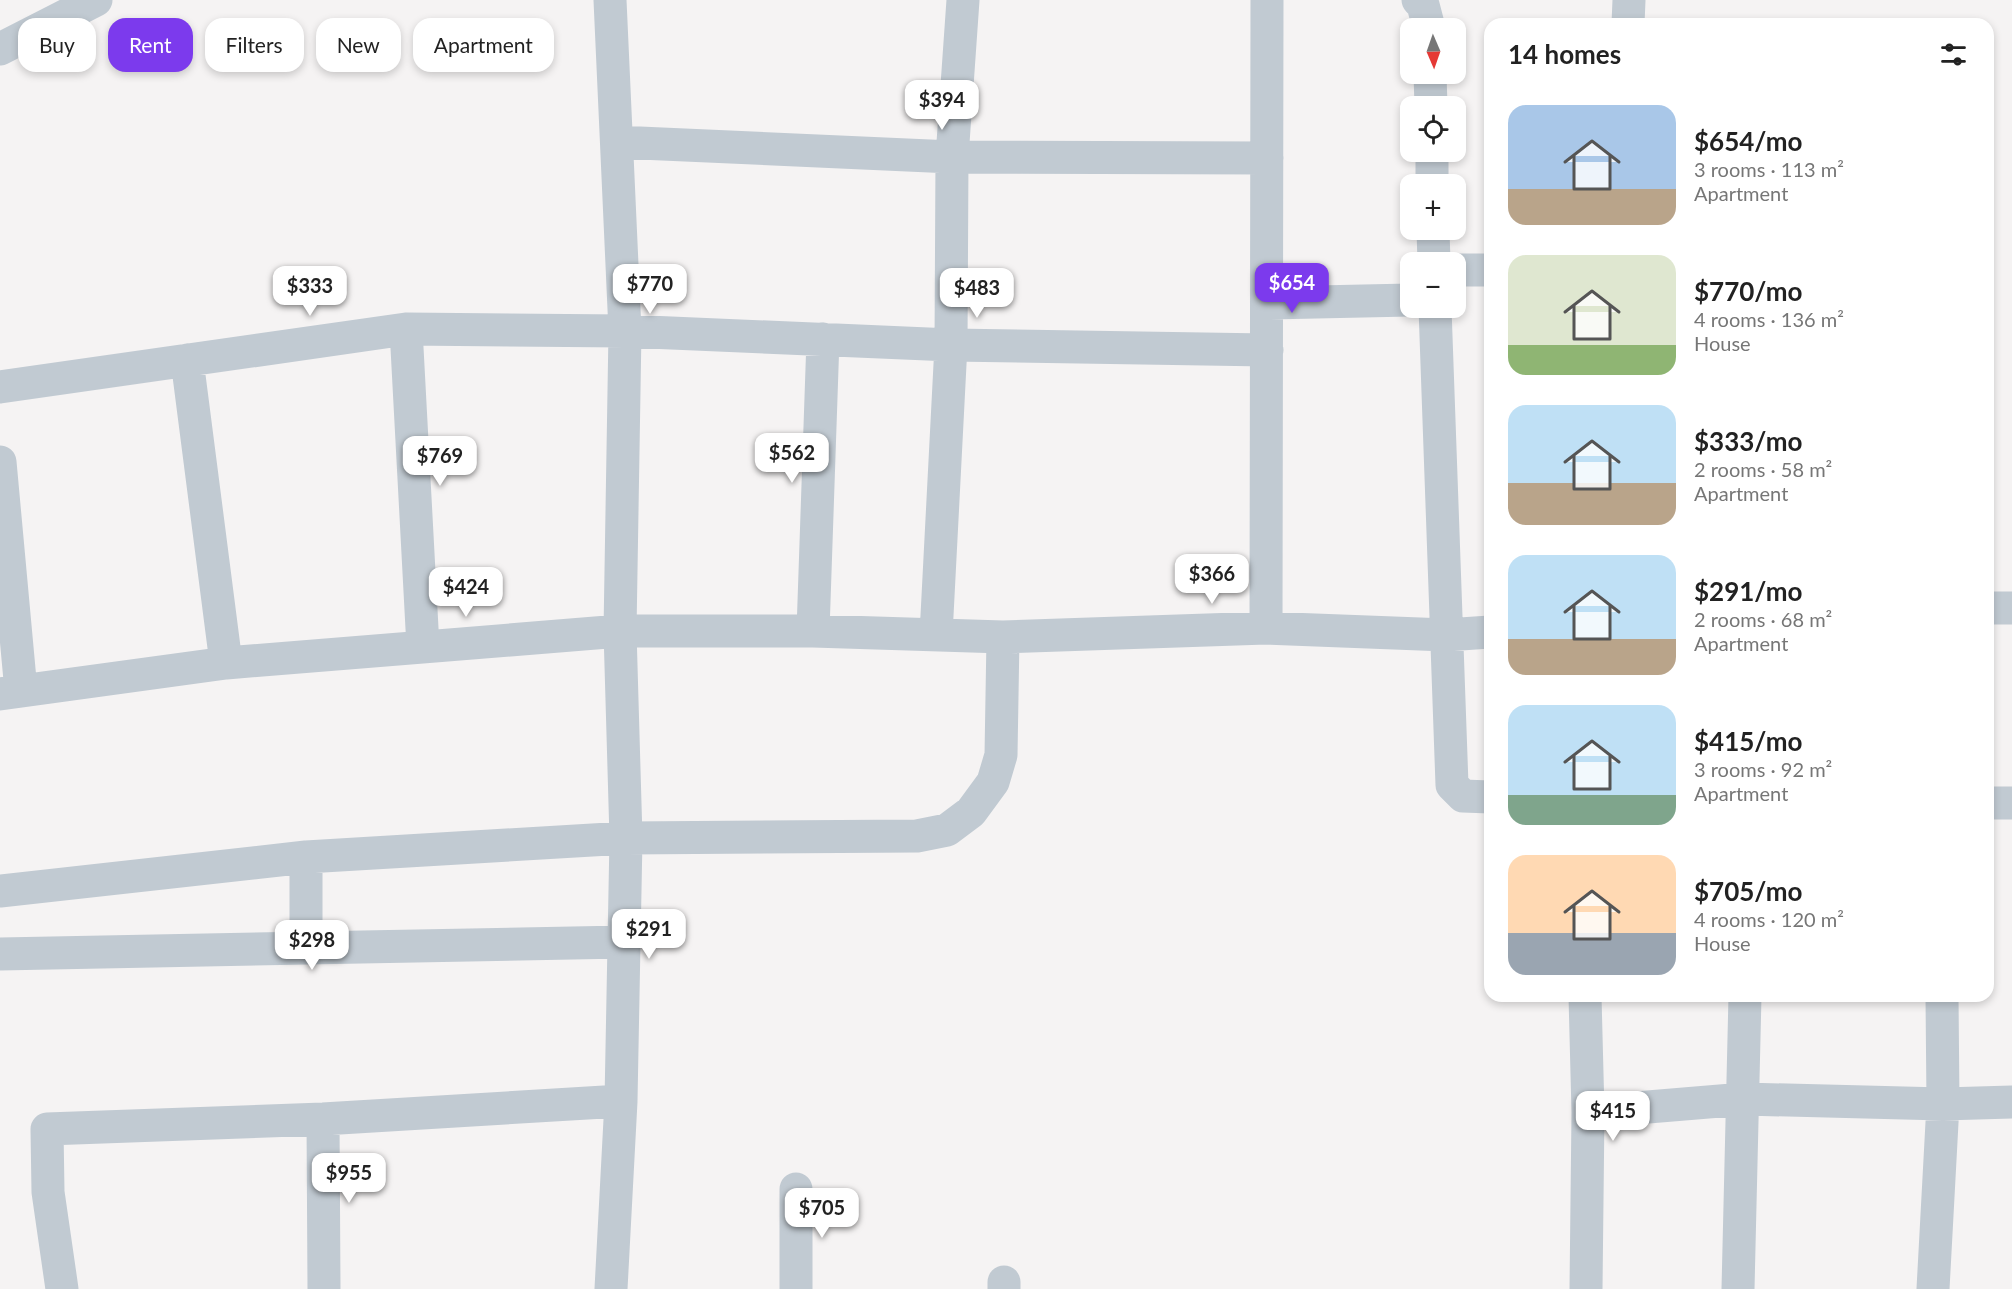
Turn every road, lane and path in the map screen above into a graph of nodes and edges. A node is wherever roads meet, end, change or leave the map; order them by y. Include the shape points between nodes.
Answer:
1 (96, 0) edge
2 (610, 0) edge
3 (963, 0) edge
4 (1267, 0) edge
5 (1418, 0) edge
6 (1629, 0) edge
7 (1426, 18) edge
8 (1628, 18) edge
9 (0, 49) edge
10 (617, 142) junction
11 (952, 157) junction
12 (1266, 158) junction
13 (1466, 270) edge
14 (1484, 270) edge
15 (1400, 300) edge
16 (1267, 303) junction
17 (1435, 318) edge
18 (406, 329) junction
19 (625, 331) junction
20 (823, 339) junction
21 (951, 345) junction
22 (1267, 350) junction
23 (187, 360) junction
24 (0, 387) edge
25 (0, 462) edge
26 (1994, 608) edge
27 (2012, 608) edge
28 (1266, 628) junction
29 (620, 631) junction
30 (813, 631) junction
31 (1484, 632) edge
32 (936, 634) junction
33 (1446, 635) junction
34 (1003, 637) junction
35 (423, 647) junction
36 (226, 663) junction
37 (10, 692) edge
38 (1484, 797) edge
39 (1994, 803) edge
40 (2012, 803) edge
41 (626, 838) junction
42 (306, 857) junction
43 (0, 891) edge
44 (624, 942) junction
45 (306, 946) junction
46 (0, 954) edge
47 (1585, 1002) edge
48 (1745, 1002) edge
49 (1942, 1002) edge
50 (1744, 1099) junction
51 (621, 1101) junction
52 (2012, 1102) edge
53 (1943, 1104) junction
54 (1588, 1112) junction
55 (323, 1119) junction
56 (796, 1189) dead end
57 (62, 1289) edge
58 (324, 1289) edge
59 (611, 1289) edge
60 (796, 1289) edge
61 (1586, 1289) edge
62 (1738, 1289) edge
63 (1933, 1289) edge

1 - 9 street
2 - 10 street
3 - 11 street
4 - 12 street
5 - 7 street
6 - 8 street
10 - 11 street
10 - 19 street
11 - 12 street
11 - 21 street
12 - 16 street
13 - 14 street
15 - 16 street
16 - 22 street
17 - 33 street
18 - 19 street
18 - 23 street
18 - 35 street
19 - 20 street
19 - 29 street
20 - 21 street
20 - 30 street
21 - 22 street
21 - 32 street
22 - 28 street
23 - 24 street
23 - 36 street
25 - 37 street
26 - 27 street
28 - 33 street
28 - 34 street
29 - 30 street
29 - 35 street
29 - 41 street
30 - 32 street
31 - 33 street
32 - 34 street
33 - 38 street via 1452,785 1463,796
34 - 41 street via 1001,755 993,782 971,812 946,830 917,836
35 - 36 street
36 - 37 street
39 - 40 street
41 - 42 street
41 - 44 street
42 - 43 street
42 - 45 street
44 - 45 street
44 - 51 street
45 - 46 street
47 - 54 street
48 - 50 street
49 - 53 street
50 - 53 street
50 - 54 street
50 - 62 street
51 - 55 street
51 - 59 street
52 - 53 street
53 - 63 street
54 - 61 street
55 - 57 street via 47,1129 48,1192
55 - 58 street
56 - 60 street

